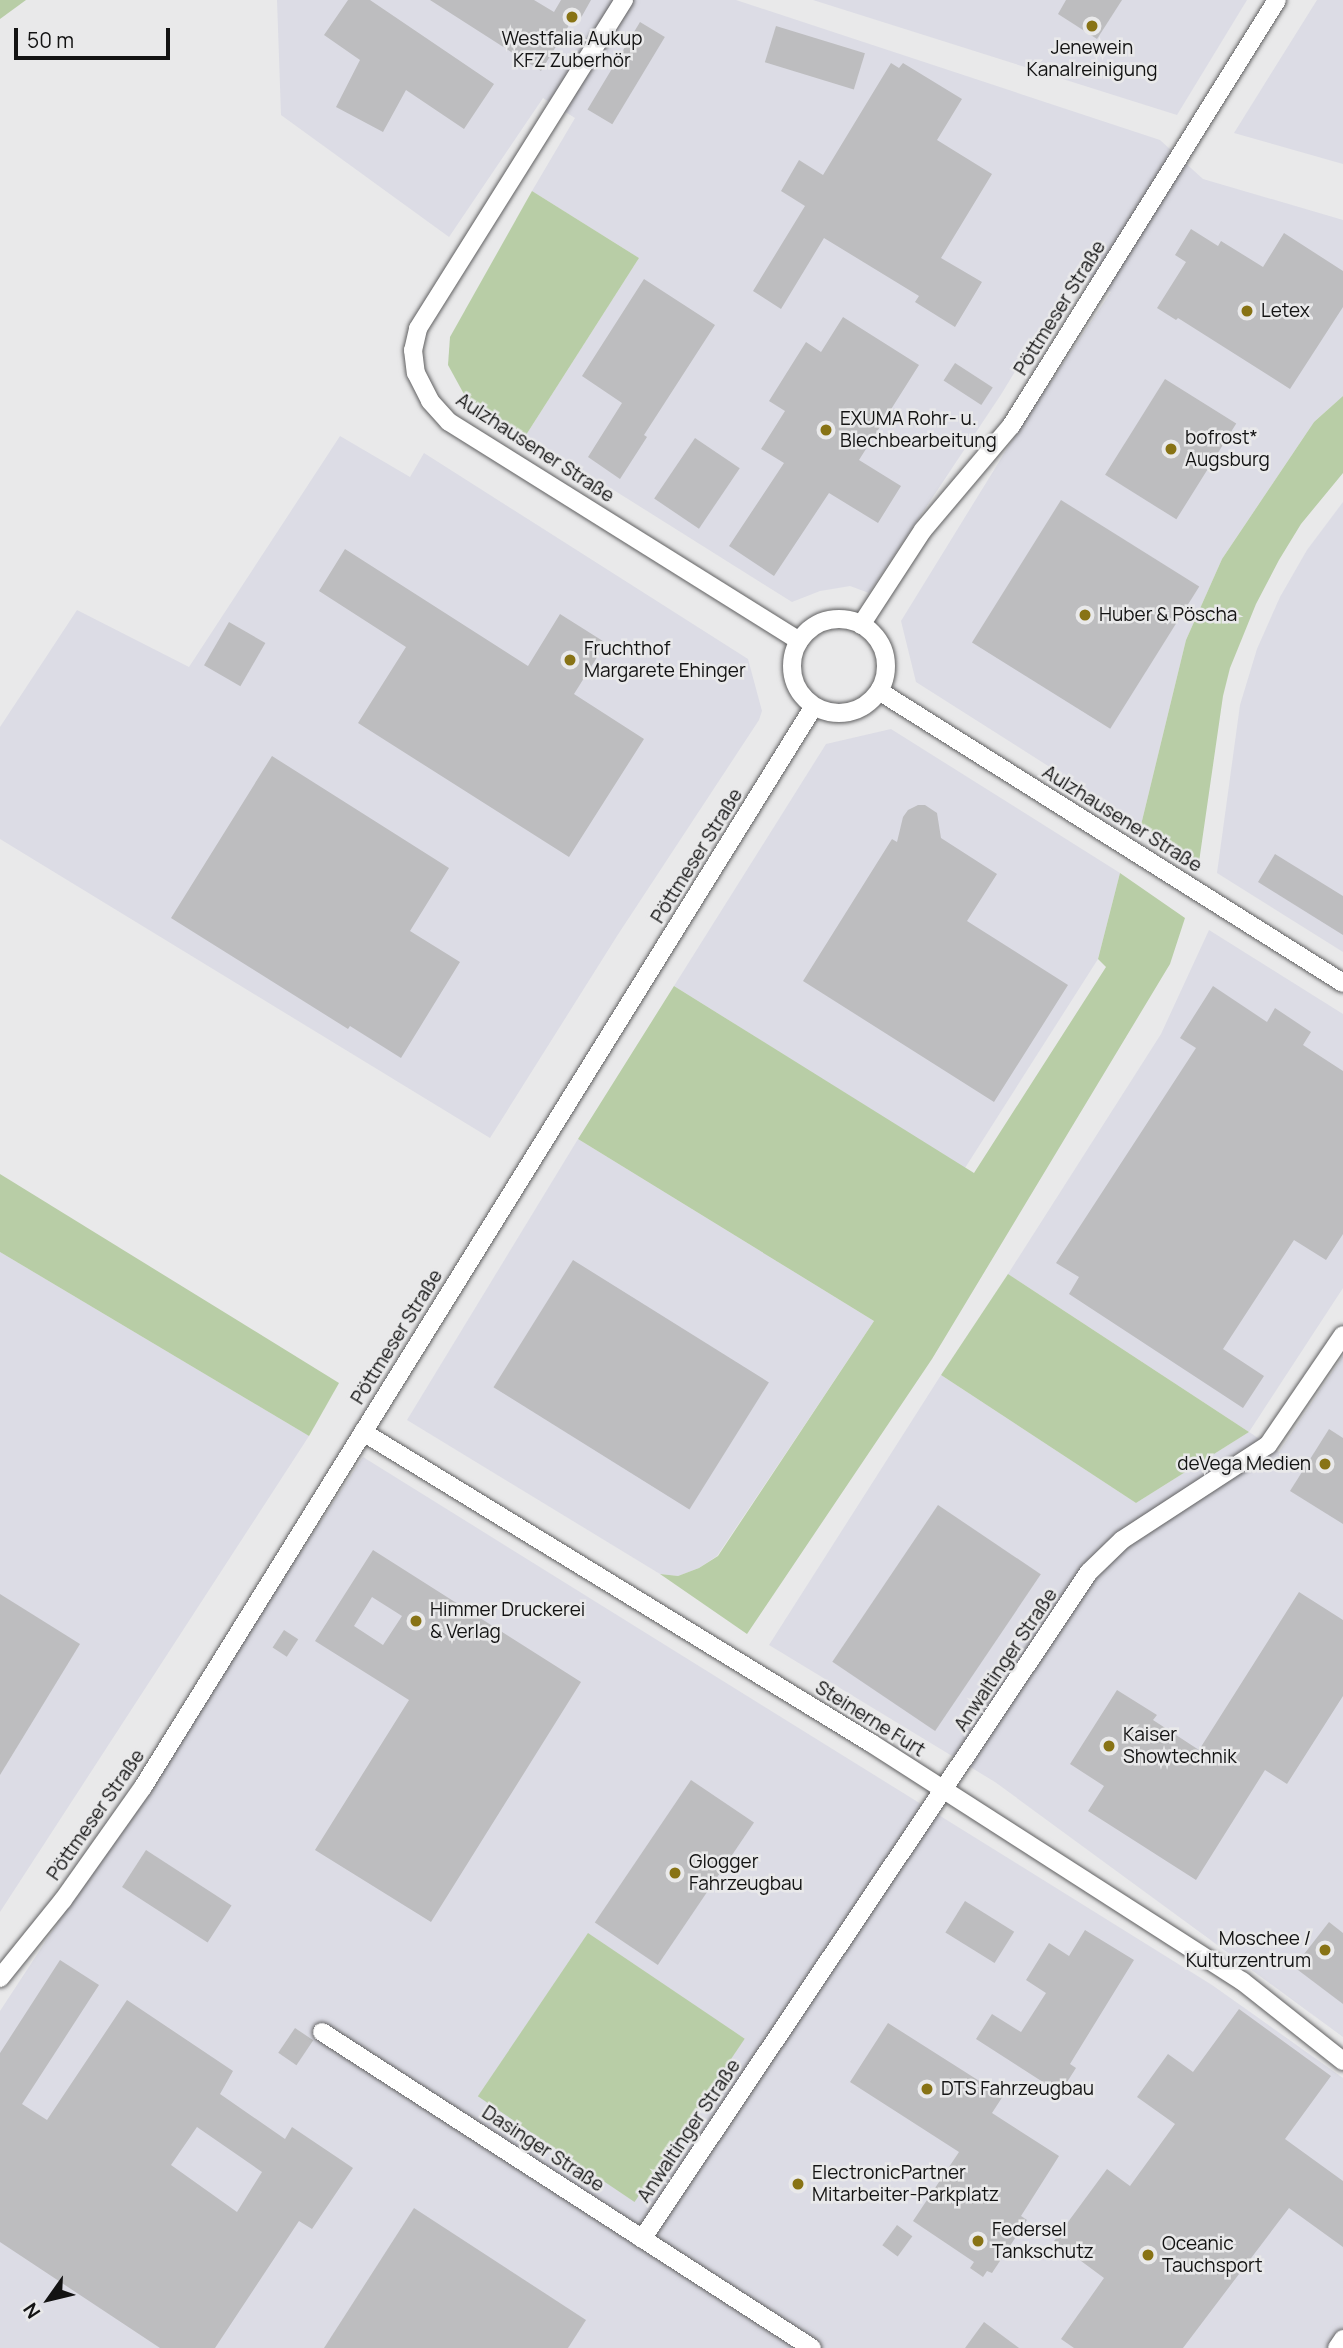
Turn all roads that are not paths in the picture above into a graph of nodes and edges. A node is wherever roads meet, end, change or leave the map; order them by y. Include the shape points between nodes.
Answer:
1 (624, 0) edge
2 (1277, 0) edge
3 (861, 625) junction
4 (799, 641) junction
5 (879, 691) junction
6 (814, 706) junction
7 (1343, 983) edge
8 (1343, 1335) edge
9 (363, 1432) junction
10 (943, 1790) junction
11 (0, 1978) edge
12 (322, 2032) dead end
13 (1343, 2061) edge
14 (642, 2239) junction
15 (1343, 2339) edge
16 (811, 2348) edge
17 (1337, 2348) edge

1 - 4 street, Aulzhausener Straße via 418,329 413,350 416,373 430,401 449,422
2 - 3 street, Pöttmeser Straße via 1011,426 923,530
3 - 4 street via 841,620 820,623
3 - 5 street via 872,632 884,654 886,667
4 - 6 street via 793,654 795,683
5 - 6 street via 869,702 849,711 827,712
5 - 7 street, Aulzhausener Straße
6 - 9 street, Pöttmeser Straße
8 - 10 street, Anwaltinger Straße via 1268,1445 1122,1540 1089,1572
9 - 10 street, Steinerne Furt
9 - 11 street, Pöttmeser Straße via 143,1787 71,1890
10 - 13 street, Steinerne Furt via 1242,1981
10 - 14 street, Anwaltinger Straße
12 - 14 street, Dasinger Straße
14 - 16 street, Dasinger Straße
15 - 17 street

